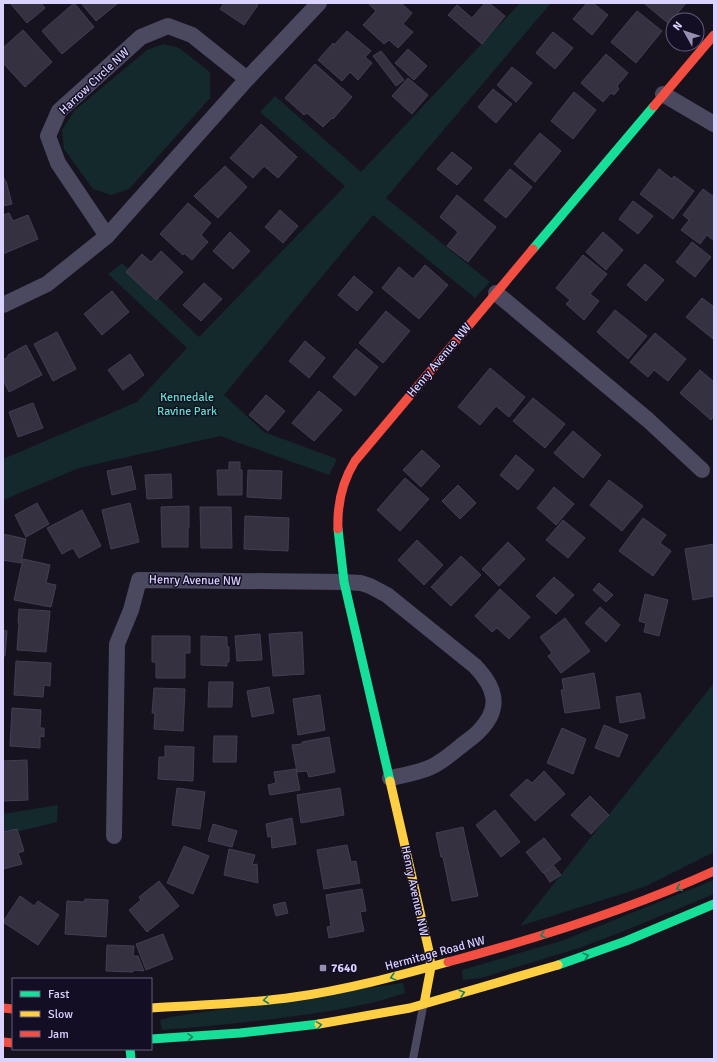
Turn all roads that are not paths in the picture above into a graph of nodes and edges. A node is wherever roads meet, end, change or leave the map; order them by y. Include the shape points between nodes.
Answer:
1 (319, 3) edge
2 (714, 35) edge
3 (247, 79) junction
4 (663, 94) junction
5 (714, 124) edge
6 (107, 236) junction
7 (496, 293) junction
8 (3, 305) edge
9 (702, 470) dead end
10 (344, 582) junction
11 (390, 778) junction
12 (114, 836) dead end
13 (714, 871) edge
14 (714, 904) edge
15 (431, 967) junction
16 (424, 1004) junction
17 (152, 1008) edge
18 (152, 1039) edge
19 (413, 1059) edge

1 - 3 street
2 - 4 street, Henry Avenue NW
3 - 6 street
3 - 6 street, Harrow Circle NW via 192,35 168,26 141,38 59,111 48,136 58,163
4 - 5 street
4 - 7 street, Henry Avenue NW
6 - 8 street via 48,284
7 - 9 street via 648,420
7 - 10 street, Henry Avenue NW via 369,443 351,468 342,489 338,509
10 - 11 street, Henry Avenue NW
10 - 11 street, Henry Avenue NW via 366,585 387,595 475,666 488,682 494,697 487,722 479,732 450,755 431,767
10 - 12 street, Henry Avenue NW via 139,580 131,610 117,644
11 - 15 street, Henry Avenue NW
13 -> 15 street, Hermitage Road NW via 619,911
16 -> 14 street via 587,956
15 - 16 street, Henry Avenue NW
15 -> 17 street, Hermitage Road NW via 296,997 237,1004
18 -> 16 street via 278,1030 390,1013
16 - 19 lane

